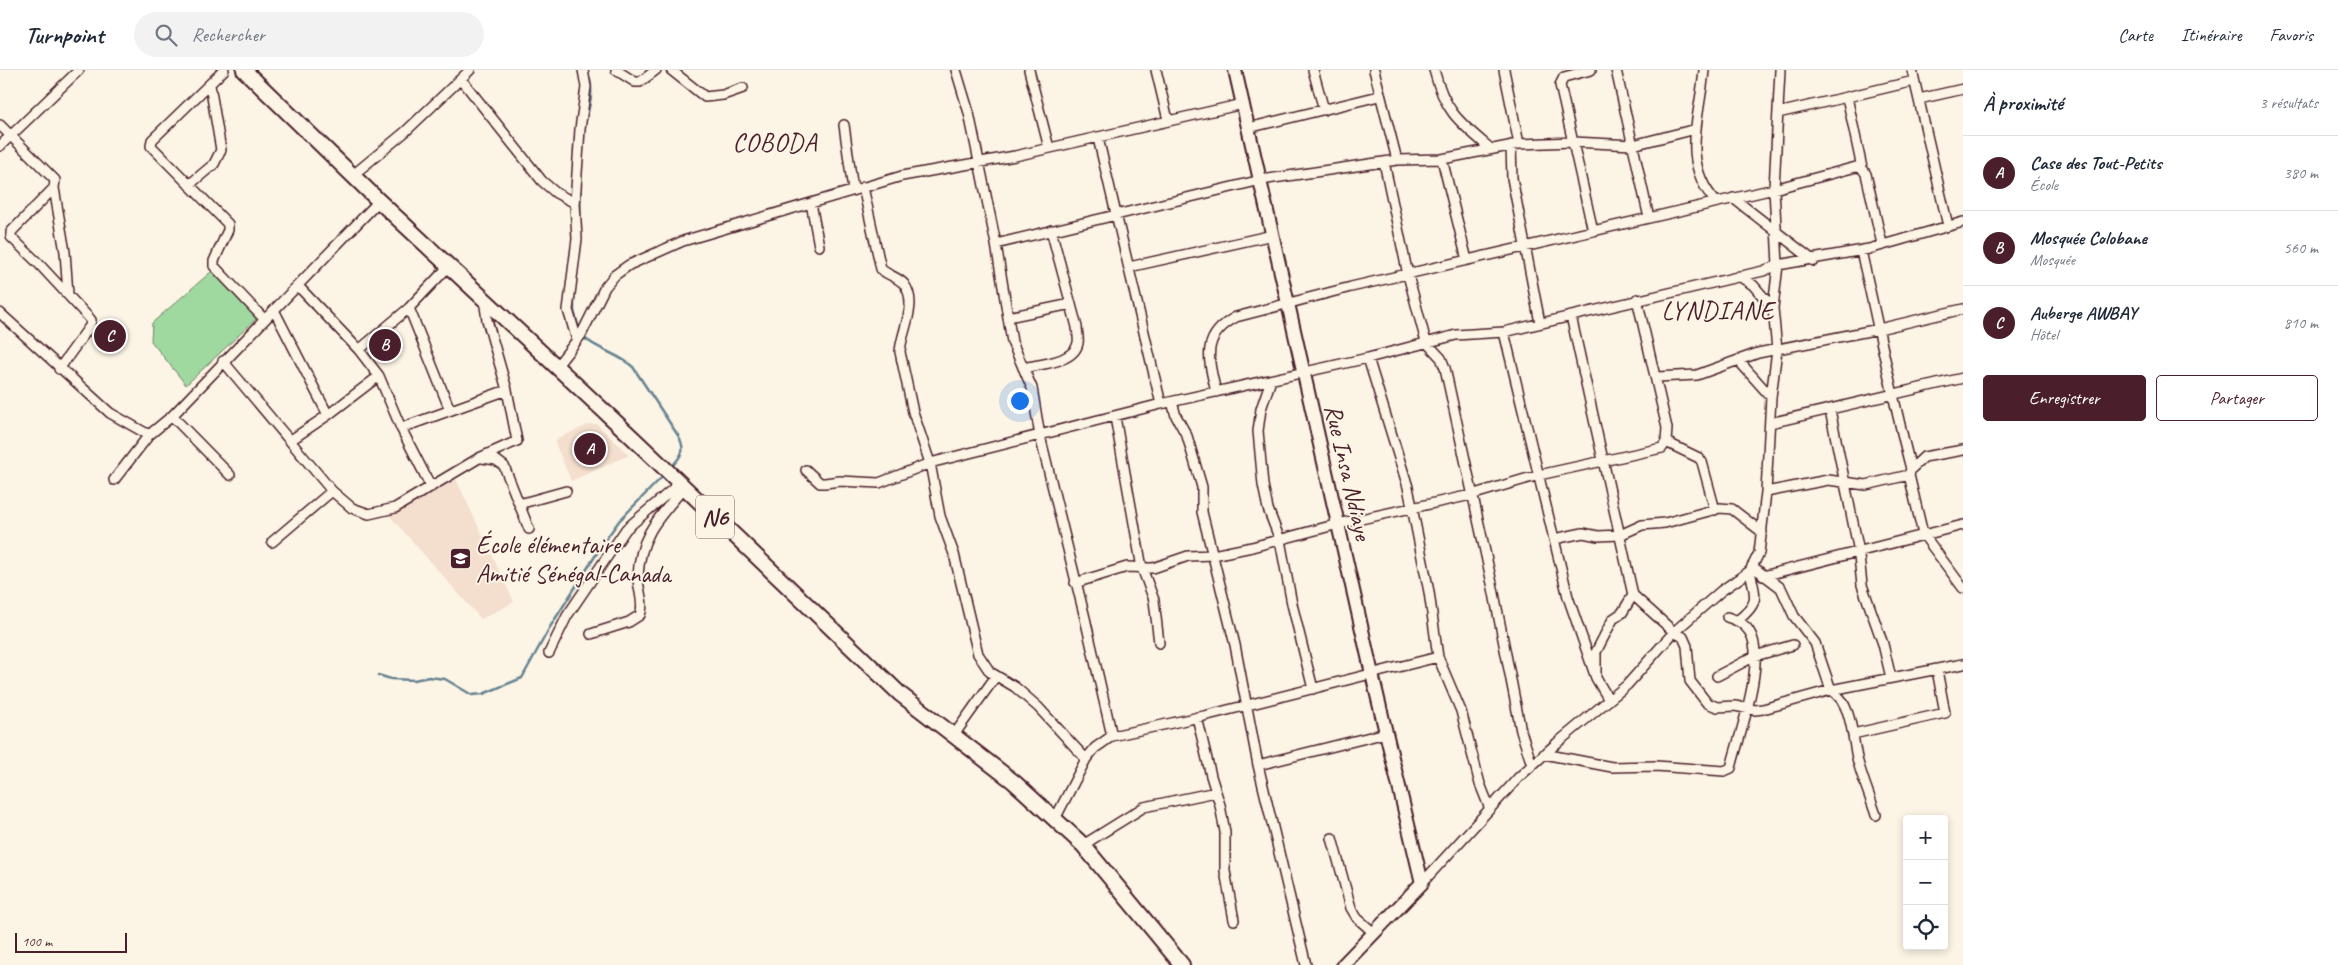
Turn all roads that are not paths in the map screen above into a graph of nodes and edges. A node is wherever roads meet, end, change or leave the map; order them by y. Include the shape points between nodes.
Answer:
1 (79, 70) edge
2 (224, 70) edge
3 (244, 70) edge
4 (470, 70) edge
5 (583, 70) edge
6 (616, 70) edge
7 (656, 70) edge
8 (671, 70) edge
9 (956, 70) edge
10 (1029, 70) edge
11 (1156, 70) edge
12 (1235, 70) edge
13 (1313, 70) edge
14 (1374, 70) edge
15 (1434, 70) edge
16 (1504, 70) edge
17 (1591, 70) edge
18 (1616, 70) edge
19 (1704, 70) edge
20 (1780, 70) edge
21 (1912, 70) edge
22 (461, 79) junction
23 (1914, 81) junction
24 (210, 85) junction
25 (743, 88) dead end
26 (1963, 89) edge
27 (1379, 96) junction
28 (1847, 97) junction
29 (1919, 99) junction
30 (1243, 104) junction
31 (1324, 110) junction
32 (1778, 113) junction
33 (1168, 120) junction
34 (0, 125) edge
35 (844, 125) dead end
36 (1248, 128) junction
37 (1696, 129) junction
38 (11, 135) junction
39 (1098, 138) junction
40 (1573, 142) junction
41 (1515, 144) junction
42 (0, 146) edge
43 (1633, 146) junction
44 (1049, 148) junction
45 (1491, 148) junction
46 (1442, 159) junction
47 (1397, 160) junction
48 (1384, 162) junction
49 (979, 163) junction
50 (1862, 168) junction
51 (352, 175) junction
52 (1261, 180) junction
53 (189, 185) junction
54 (863, 187) junction
55 (54, 188) junction
56 (1774, 189) junction
57 (854, 190) junction
58 (1733, 198) junction
59 (379, 201) junction
60 (1716, 202) junction
61 (575, 203) junction
62 (810, 203) junction
63 (1115, 214) junction
64 (1649, 218) junction
65 (1963, 222) edge
66 (1948, 226) junction
67 (1051, 230) junction
68 (1593, 231) junction
69 (1776, 232) junction
70 (1273, 236) junction
71 (996, 244) junction
72 (1882, 244) junction
73 (820, 246) dead end
74 (1526, 246) junction
75 (1860, 251) junction
76 (1467, 260) junction
77 (1814, 260) junction
78 (1778, 265) junction
79 (449, 266) junction
80 (1129, 267) junction
81 (1408, 275) junction
82 (1739, 276) junction
83 (298, 286) junction
84 (68, 294) junction
85 (484, 299) junction
86 (1637, 299) junction
87 (1288, 302) junction
88 (1070, 304) junction
89 (409, 308) junction
90 (1773, 308) junction
91 (1963, 309) edge
92 (274, 310) junction
93 (0, 313) edge
94 (1571, 316) junction
95 (1008, 317) junction
96 (264, 319) junction
97 (1540, 323) junction
98 (1880, 329) junction
99 (1504, 332) junction
100 (577, 340) junction
101 (1426, 342) junction
102 (359, 350) junction
103 (1777, 350) junction
104 (1368, 358) junction
105 (1738, 360) junction
106 (223, 361) junction
107 (556, 367) junction
108 (1023, 368) junction
109 (59, 369) junction
110 (1304, 372) junction
111 (378, 376) junction
112 (1657, 377) junction
113 (1963, 378) edge
114 (1271, 380) junction
115 (508, 390) junction
116 (1216, 392) junction
117 (1891, 394) junction
118 (1771, 396) junction
119 (1172, 402) junction
120 (1161, 404) junction
121 (450, 410) junction
122 (1830, 410) junction
123 (328, 415) junction
124 (172, 416) junction
125 (1115, 417) junction
126 (1770, 423) junction
127 (401, 428) junction
128 (150, 435) junction
129 (1040, 436) junction
130 (291, 440) junction
131 (1666, 442) junction
132 (1963, 450) edge
133 (479, 458) junction
134 (1605, 460) junction
135 (930, 463) junction
136 (806, 470) dead end
137 (1910, 472) junction
138 (230, 475) dead end
139 (1539, 475) junction
140 (114, 480) dead end
141 (1844, 482) junction
142 (682, 485) junction
143 (431, 486) junction
144 (332, 491) junction
145 (566, 491) dead end
146 (1766, 492) junction
147 (1471, 495) junction
148 (519, 504) junction
149 (1412, 508) junction
150 (1715, 510) junction
151 (1338, 524) junction
152 (1963, 525) edge
153 (529, 529) dead end
154 (1762, 532) junction
155 (1923, 534) junction
156 (1620, 535) junction
157 (1554, 539) junction
158 (1280, 540) junction
159 (272, 542) dead end
160 (1858, 551) junction
161 (1213, 555) junction
162 (1142, 568) junction
163 (1751, 568) junction
164 (1763, 576) junction
165 (1960, 577) edge
166 (1075, 583) junction
167 (1963, 588) edge
168 (1633, 595) junction
169 (1727, 617) dead end
170 (1738, 620) junction
171 (1674, 632) junction
172 (590, 634) dead end
173 (1159, 643) dead end
174 (1793, 645) dead end
175 (549, 653) dead end
176 (1755, 656) junction
177 (1438, 657) junction
178 (1963, 664) edge
179 (1937, 670) junction
180 (1372, 674) junction
181 (996, 676) junction
182 (1717, 676) dead end
183 (1596, 678) junction
184 (1891, 678) junction
185 (1313, 689) junction
186 (1831, 690) junction
187 (1609, 700) junction
188 (1246, 705) junction
189 (1748, 709) junction
190 (1197, 717) junction
191 (1386, 733) junction
192 (1853, 734) junction
193 (954, 735) junction
194 (1112, 736) junction
195 (1544, 754) junction
196 (1086, 759) junction
197 (1532, 764) junction
198 (1258, 765) junction
199 (1216, 792) junction
200 (1490, 808) junction
201 (1876, 815) dead end
202 (1055, 819) junction
203 (1332, 838) dead end
204 (1083, 845) junction
205 (1422, 883) junction
206 (1234, 920) dead end
207 (1374, 933) junction
208 (1182, 965) edge
209 (1306, 965) edge
210 (1344, 965) edge

1 - 38 street
2 - 24 street
3 - 51 main road, N6
4 - 22 street
5 - 61 street via 586,87
6 - 7 street via 635,82
8 - 25 street via 705,97
9 - 49 street
10 - 44 street
11 - 33 street
12 - 30 main road, Rue Insa Ndiaye
13 - 31 street
14 - 27 street
15 - 45 street via 1440,92 1454,116
16 - 41 street
17 - 40 street via 1561,80
18 - 43 street
19 - 37 street
20 - 32 street
21 - 23 street
22 - 51 street
22 - 61 street via 542,181
23 - 28 street
23 - 29 street
24 - 53 street via 221,150 214,164
24 - 53 street via 150,143 152,150
26 - 29 street
27 - 31 street
27 - 47 street
28 - 32 street
28 - 50 street
29 - 66 street
30 - 33 street
30 - 36 main road, Rue Insa Ndiaye
31 - 36 street
32 - 56 street
33 - 39 street
34 - 38 street
35 - 57 street
36 - 52 main road, Rue Insa Ndiaye
37 - 43 street
37 - 60 street via 1694,152 1697,169 1704,189
38 - 42 street
38 - 55 street via 52,176
39 - 44 street
39 - 63 street
40 - 41 street
40 - 43 street
40 - 68 street
41 - 45 street
41 - 74 street via 1512,178
43 - 64 street
44 - 49 street
45 - 46 street
46 - 47 street
46 - 76 street
47 - 48 street
48 - 52 street
48 - 81 street
49 - 54 street via 916,172
49 - 71 street
50 - 56 street
50 - 72 street
51 - 59 main road, N6
52 - 63 street
52 - 70 main road, Rue Insa Ndiaye
53 - 96 street via 228,224 214,261 215,268
54 - 57 street
54 - 135 street via 881,269 902,282 908,290 908,325 900,352 913,412
55 - 84 street via 65,252
55 - 84 street via 10,235
56 - 58 street
56 - 69 street
57 - 62 street
58 - 60 street
58 - 69 street
59 - 79 main road, N6
59 - 83 street
60 - 64 street
61 - 100 street via 577,232 568,310
62 - 73 street
62 - 100 street via 683,241 629,264 605,287
63 - 67 street
63 - 80 street
64 - 68 street
65 - 66 street
66 - 72 street
67 - 71 street
67 - 88 street
68 - 74 street
69 - 77 street
69 - 78 street
70 - 80 street
70 - 87 main road, Rue Insa Ndiaye
71 - 95 street
72 - 75 street
74 - 76 street
74 - 97 street
75 - 77 street
75 - 98 street
76 - 81 street
77 - 78 street
78 - 82 street
78 - 90 street
79 - 85 main road, N6
79 - 89 street
80 - 120 street
81 - 87 street
81 - 101 street
82 - 86 street
82 - 90 street via 1753,285
83 - 92 street
83 - 102 street
84 - 109 street via 90,317 91,323
85 - 107 main road, N6
85 - 115 street via 486,320
86 - 94 street
86 - 112 street
87 - 110 main road, Rue Insa Ndiaye
87 - 116 street via 1236,316 1215,334 1209,353
88 - 95 street
88 - 108 street via 1078,342 1073,351 1067,357
89 - 102 street
89 - 121 street
90 - 103 street
91 - 98 street
92 - 96 street
92 - 123 street
93 - 109 street
94 - 97 street
94 - 134 street
95 - 108 street via 1012,342
96 - 106 street
97 - 99 street
98 - 103 street
98 - 117 street
99 - 101 street via 1456,334
99 - 139 street
100 - 107 street
101 - 104 street
101 - 147 street via 1441,358 1445,368
102 - 111 street
103 - 105 street
103 - 118 street
104 - 110 street
104 - 149 street via 1399,454
105 - 112 street via 1697,375
105 - 118 street
106 - 124 street
106 - 130 street
107 - 142 main road, N6
108 - 129 street via 1032,388
109 - 128 street via 110,413
110 - 114 street
110 - 151 main road, Rue Insa Ndiaye
111 - 123 street
111 - 127 street
112 - 131 street via 1667,428
113 - 117 street
114 - 116 street
114 - 158 street via 1261,409 1258,432 1268,510
115 - 121 street
115 - 133 street via 517,440
116 - 119 street
117 - 122 street
117 - 137 street
118 - 126 street
119 - 120 street
119 - 161 street via 1187,436 1202,487 1202,512
120 - 125 street
121 - 127 street
122 - 126 street
122 - 141 street
123 - 130 street
124 - 128 street
124 - 138 street
125 - 129 street
125 - 162 street
126 - 146 street
127 - 143 street
128 - 140 street
129 - 135 street
129 - 166 street
130 - 144 street
131 - 134 street via 1657,450
131 - 150 street via 1702,462
132 - 137 street via 1924,457
133 - 143 street
133 - 148 street via 496,460 504,466
134 - 139 street
134 - 156 street
135 - 136 street via 871,484 847,481 820,483
135 - 181 street via 940,516 954,554 978,654 981,662
137 - 141 street via 1866,485
137 - 155 street
139 - 147 street
139 - 157 street
141 - 146 street via 1828,480
141 - 160 street
142 - 172 street via 644,542 638,570 640,615
142 - 175 street via 626,529 568,616
142 - 193 main road, N6 via 900,694
143 - 144 street via 395,508 369,514 352,508
144 - 159 street
145 - 148 street
146 - 154 street
147 - 149 street
147 - 197 street via 1521,731
148 - 153 street
149 - 151 street
149 - 177 street
150 - 154 street via 1732,509
150 - 156 street via 1642,526
151 - 158 street
151 - 180 main road, Rue Insa Ndiaye
152 - 155 street
154 - 163 street via 1759,553
155 - 160 street
155 - 165 street
156 - 157 street via 1583,533
156 - 168 street
157 - 183 street via 1568,597
158 - 161 street
158 - 185 street
160 - 164 street
160 - 184 street via 1862,585
161 - 162 street via 1188,556 1153,568
161 - 188 street
162 - 166 street via 1127,567
162 - 173 street via 1154,600
163 - 164 street
163 - 170 street via 1754,604
163 - 171 street
164 - 186 street via 1781,588 1794,616 1815,643
165 - 167 street
166 - 194 street
168 - 171 street
168 - 183 street via 1622,613 1613,618 1599,644
169 - 170 street
170 - 176 street via 1749,631
171 - 187 street via 1627,685
171 - 189 street via 1683,636 1690,681 1707,703 1717,708 1735,706
174 - 176 street
176 - 182 street
176 - 189 street
177 - 180 street
177 - 200 street via 1461,711 1480,784
178 - 179 street
179 - 184 street
179 - 192 street via 1945,713
180 - 185 street
180 - 191 main road, Rue Insa Ndiaye
181 - 193 street
181 - 196 street via 1038,707
183 - 187 street
184 - 186 street
185 - 188 street
186 - 189 street via 1763,709
186 - 192 street via 1842,702
187 - 195 street
188 - 190 street
188 - 198 street
189 - 195 street via 1731,768 1724,771 1656,766 1612,767
190 - 194 street
190 - 199 street
191 - 198 street
191 - 205 main road, Rue Insa Ndiaye
192 - 201 street via 1862,777
193 - 202 main road, N6
194 - 196 street
195 - 197 street
196 - 202 street
197 - 200 street
198 - 209 street
199 - 204 street via 1144,807
199 - 206 street via 1225,832 1225,871
200 - 205 street
202 - 204 main road, N6
203 - 207 street via 1351,908
204 - 208 main road, N6
205 - 207 main road
207 - 210 main road

